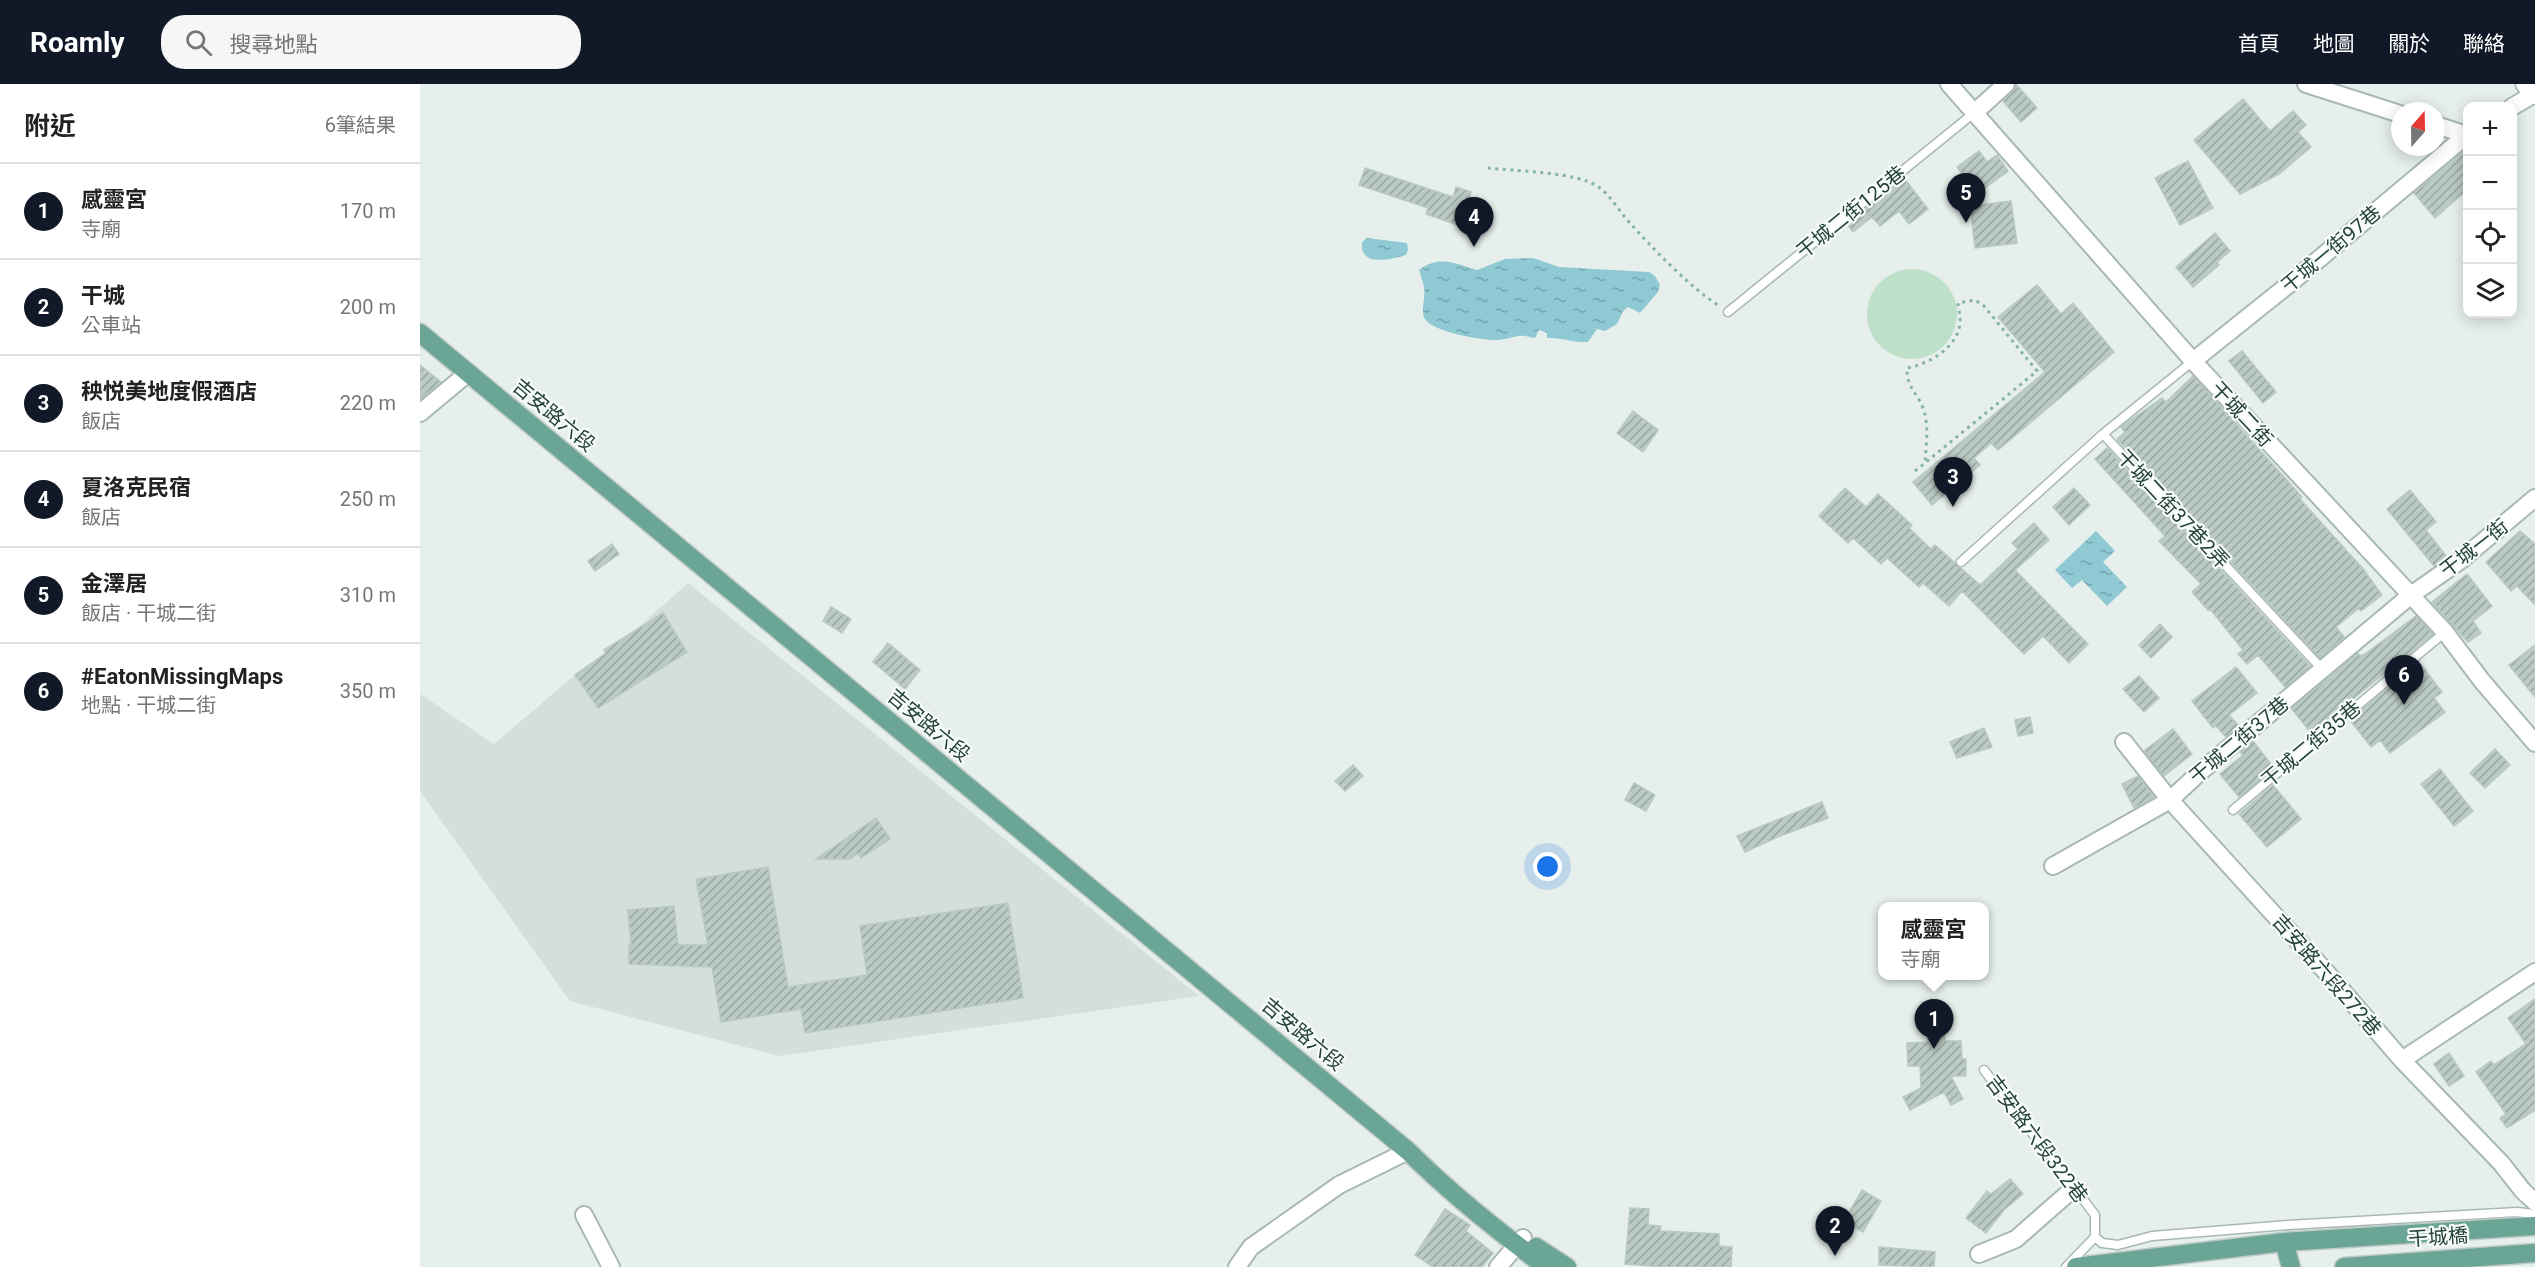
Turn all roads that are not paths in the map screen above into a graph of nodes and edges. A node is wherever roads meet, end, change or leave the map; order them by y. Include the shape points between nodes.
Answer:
1 (1949, 84) edge
2 (2006, 84) edge
3 (2306, 84) edge
4 (2531, 91) edge
5 (2517, 103) edge
6 (2391, 111) edge
7 (1974, 113) junction
8 (2445, 128) edge
9 (2463, 134) edge
10 (2463, 138) edge
11 (1728, 312) road end
12 (420, 333) edge
13 (2193, 361) junction
14 (468, 373) junction
15 (420, 413) edge
16 (2103, 434) junction
17 (2535, 498) edge
18 (1961, 562) dead end
19 (2411, 595) junction
20 (2445, 632) junction
21 (2322, 669) junction
22 (2124, 742) dead end
23 (2535, 743) edge
24 (2170, 800) junction
25 (2233, 810) dead end
26 (2053, 866) dead end
27 (2535, 972) edge
28 (2402, 1060) junction
29 (1984, 1070) dead end
30 (1408, 1151) junction
31 (2074, 1188) junction
32 (2535, 1202) edge
33 (2535, 1214) edge
34 (584, 1215) dead end
35 (2535, 1226) edge
36 (2095, 1237) junction
37 (1520, 1242) junction
38 (2284, 1242) junction
39 (2535, 1253) edge
40 (1979, 1254) dead end
41 (611, 1267) edge
42 (1237, 1267) edge
43 (1498, 1267) edge
44 (1546, 1267) edge
45 (1567, 1267) edge
46 (2066, 1267) edge
47 (2076, 1267) edge
48 (2291, 1267) edge
49 (2344, 1267) edge

1 - 7 street, 干城二街
2 - 7 street
3 - 6 street
4 - 5 street
7 - 11 lane, 干城二街125巷
7 - 13 street, 干城二街
8 - 9 street
10 - 13 street, 干城一街97巷
12 - 14 main road, 吉安路六段
13 - 16 lane, 干城二街37巷2弄
13 - 19 street, 干城二街
14 - 15 street
14 - 30 main road, 吉安路六段
16 - 18 lane
16 - 21 lane, 干城二街37巷2弄
17 - 19 street, 干城一街 via 2462,560
19 - 20 street, 干城二街
19 - 21 street, 干城二街37巷
20 - 23 street, 干城二街
20 - 25 lane, 干城二街35巷
21 - 24 street, 干城二街37巷
22 - 24 street, 吉安路六段272巷
24 - 26 street, 干城二街37巷
24 - 28 street, 吉安路六段272巷
27 - 28 street
28 - 32 street, 吉安路六段272巷
29 - 31 lane, 吉安路六段322巷
30 - 37 main road, 吉安路六段
30 - 42 street via 1339,1185 1251,1247
31 - 36 lane, 吉安路六段322巷 via 2095,1215
31 - 40 street via 2016,1239
33 - 36 lane via 2288,1225 2152,1236 2118,1245 2102,1243
34 - 41 street
35 - 38 main road
36 - 46 lane
37 - 43 street
37 - 44 main road, 吉安路六段
37 - 45 main road, 吉安路六段
38 - 47 main road
38 - 48 main road
39 - 49 main road, 干城橋

